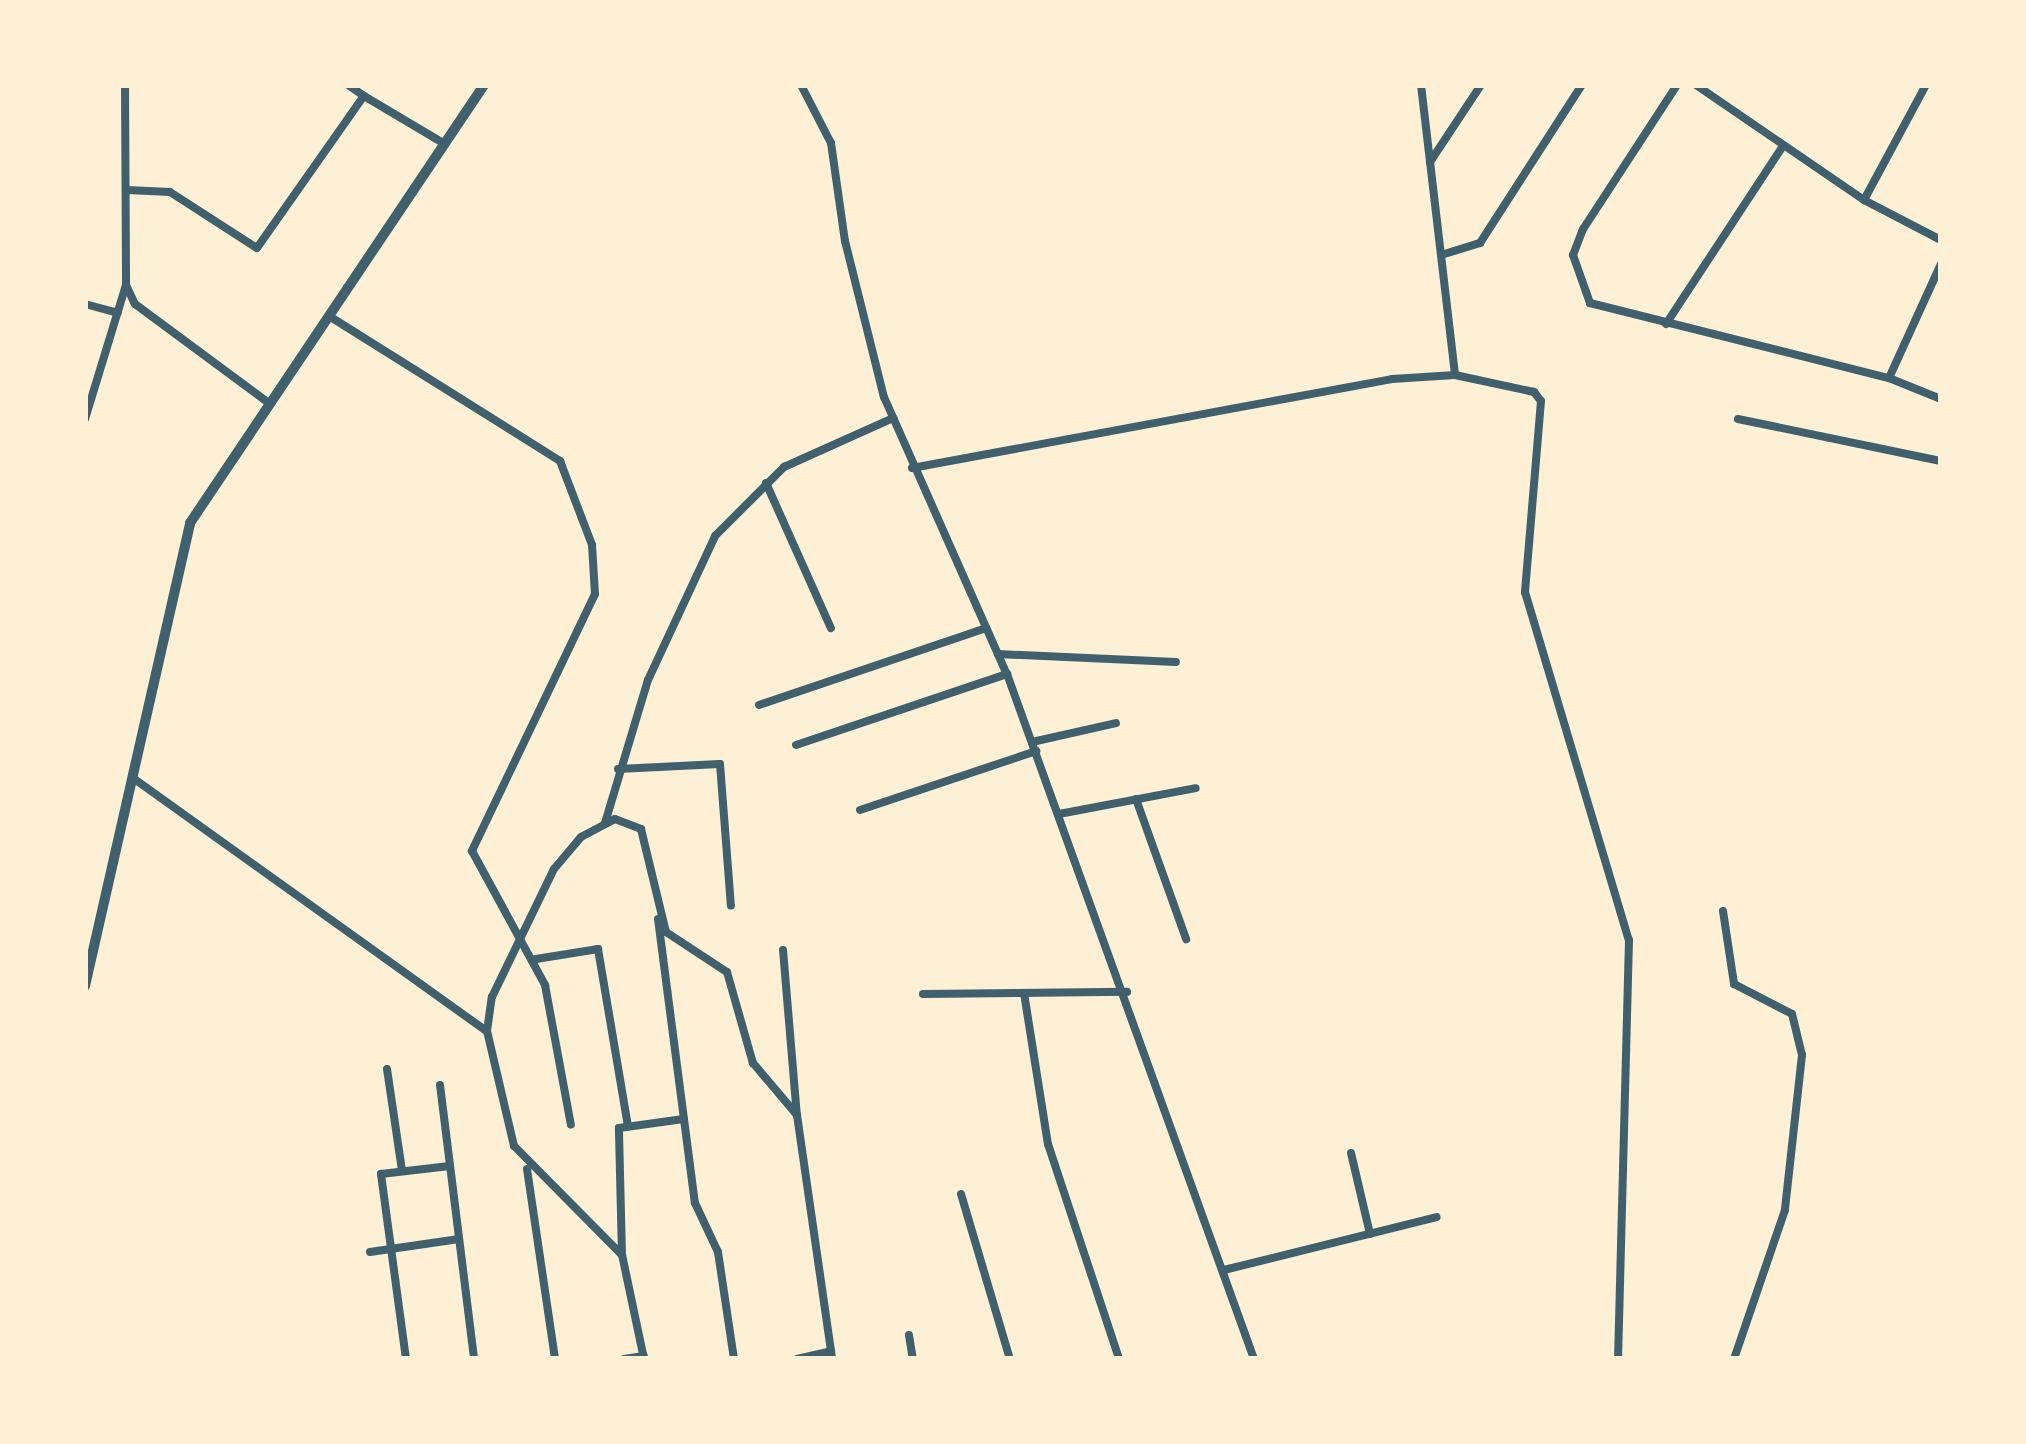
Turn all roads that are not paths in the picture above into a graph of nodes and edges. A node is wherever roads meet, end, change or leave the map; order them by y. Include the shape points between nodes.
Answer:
1 (125, 85) edge
2 (348, 85) edge
3 (484, 85) edge
4 (801, 85) edge
5 (1421, 85) edge
6 (1480, 85) edge
7 (1582, 85) edge
8 (1677, 85) edge
9 (1696, 85) edge
10 (1926, 85) edge
11 (364, 96) junction
12 (445, 144) junction
13 (1782, 146) junction
14 (1430, 162) junction
15 (127, 190) junction
16 (1864, 200) junction
17 (1941, 240) edge
18 (1441, 254) junction
19 (1941, 264) edge
20 (126, 285) junction
21 (85, 304) edge
22 (118, 313) junction
23 (329, 316) junction
24 (1666, 324) junction
25 (1454, 375) junction
26 (1889, 378) junction
27 (1941, 399) edge
28 (270, 404) junction
29 (892, 418) junction
30 (85, 419) edge
31 (1738, 419) dead end
32 (1941, 461) edge
33 (912, 468) junction
34 (766, 483) junction
35 (832, 628) dead end
36 (986, 628) junction
37 (998, 654) junction
38 (1176, 662) dead end
39 (1007, 674) junction
40 (760, 704) dead end
41 (1116, 723) dead end
42 (796, 744) dead end
43 (1034, 747) junction
44 (618, 769) junction
45 (133, 778) junction
46 (1196, 788) dead end
47 (1136, 800) junction
48 (860, 810) dead end
49 (1059, 814) junction
50 (605, 823) junction
51 (656, 904) junction
52 (730, 906) dead end
53 (1723, 911) dead end
54 (1186, 939) dead end
55 (520, 940) junction
56 (783, 950) dead end
57 (536, 959) junction
58 (85, 986) edge
59 (1024, 992) junction
60 (1126, 992) junction
61 (923, 994) dead end
62 (487, 1031) junction
63 (387, 1069) dead end
64 (440, 1085) dead end
65 (797, 1115) junction
66 (683, 1119) junction
67 (571, 1125) dead end
68 (628, 1126) junction
69 (1351, 1153) dead end
70 (450, 1166) junction
71 (527, 1169) junction
72 (402, 1171) junction
73 (961, 1194) dead end
74 (1438, 1218) dead end
75 (1370, 1234) junction
76 (459, 1239) junction
77 (392, 1249) junction
78 (370, 1252) dead end
79 (622, 1255) junction
80 (1224, 1270) junction
81 (910, 1336) dead end
82 (832, 1355) edge
83 (644, 1358) edge
84 (406, 1359) edge
85 (474, 1359) edge
86 (556, 1359) edge
87 (624, 1359) edge
88 (734, 1359) edge
89 (797, 1359) edge
90 (913, 1359) edge
91 (1010, 1359) edge
92 (1119, 1359) edge
93 (1254, 1359) edge
94 (1618, 1359) edge
95 (1734, 1359) edge

1 - 15 street
2 - 11 street
3 - 12 street
4 - 29 street via 832,143 860,311
5 - 14 street
6 - 14 street
7 - 18 street via 1480,244
8 - 24 street via 1573,254 1590,303
9 - 13 street
10 - 16 street
11 - 12 street
11 - 15 street via 257,248 170,192
12 - 23 street
13 - 16 street
13 - 24 street
14 - 18 street
15 - 20 street
16 - 17 street
18 - 25 street
19 - 26 street
20 - 22 street
20 - 28 street via 151,319
21 - 22 street
22 - 30 street
23 - 28 street
23 - 55 street via 560,461 592,545 595,594 475,833 476,868
24 - 26 street
25 - 33 street via 1088,429
25 - 94 street via 1511,381 1541,401 1525,592 1629,940
26 - 27 street
28 - 45 street via 180,549
29 - 33 street
29 - 34 street
31 - 32 street
33 - 36 street
34 - 35 street
34 - 44 street via 715,536
36 - 37 street
36 - 40 street
37 - 38 street
37 - 39 street
39 - 42 street
39 - 43 street
41 - 43 street
43 - 48 street
43 - 49 street
44 - 50 street
44 - 52 street via 720,764
45 - 58 street
45 - 62 street
46 - 47 street
47 - 49 street
47 - 54 street
49 - 60 street
50 - 51 street via 641,829
50 - 55 street via 554,869
51 - 65 street via 677,945 728,972 753,1063
51 - 66 street
53 - 95 street via 1734,984 1792,1014 1802,1055 1785,1210
55 - 57 street
55 - 62 street
56 - 65 street
57 - 67 street
57 - 68 street via 598,949
59 - 60 street
59 - 61 street
59 - 92 street via 1048,1144
60 - 80 street
62 - 71 street
63 - 72 street
64 - 70 street
65 - 82 street
66 - 68 street
66 - 88 street
68 - 79 street via 619,1128
69 - 75 street
70 - 72 street
70 - 76 street
71 - 79 street
71 - 86 street via 527,1219
72 - 77 street via 381,1174
73 - 91 street
74 - 75 street
75 - 80 street
76 - 77 street
76 - 85 street
77 - 78 street
77 - 84 street
79 - 83 street
80 - 93 street
81 - 90 street
82 - 89 street
83 - 87 street

